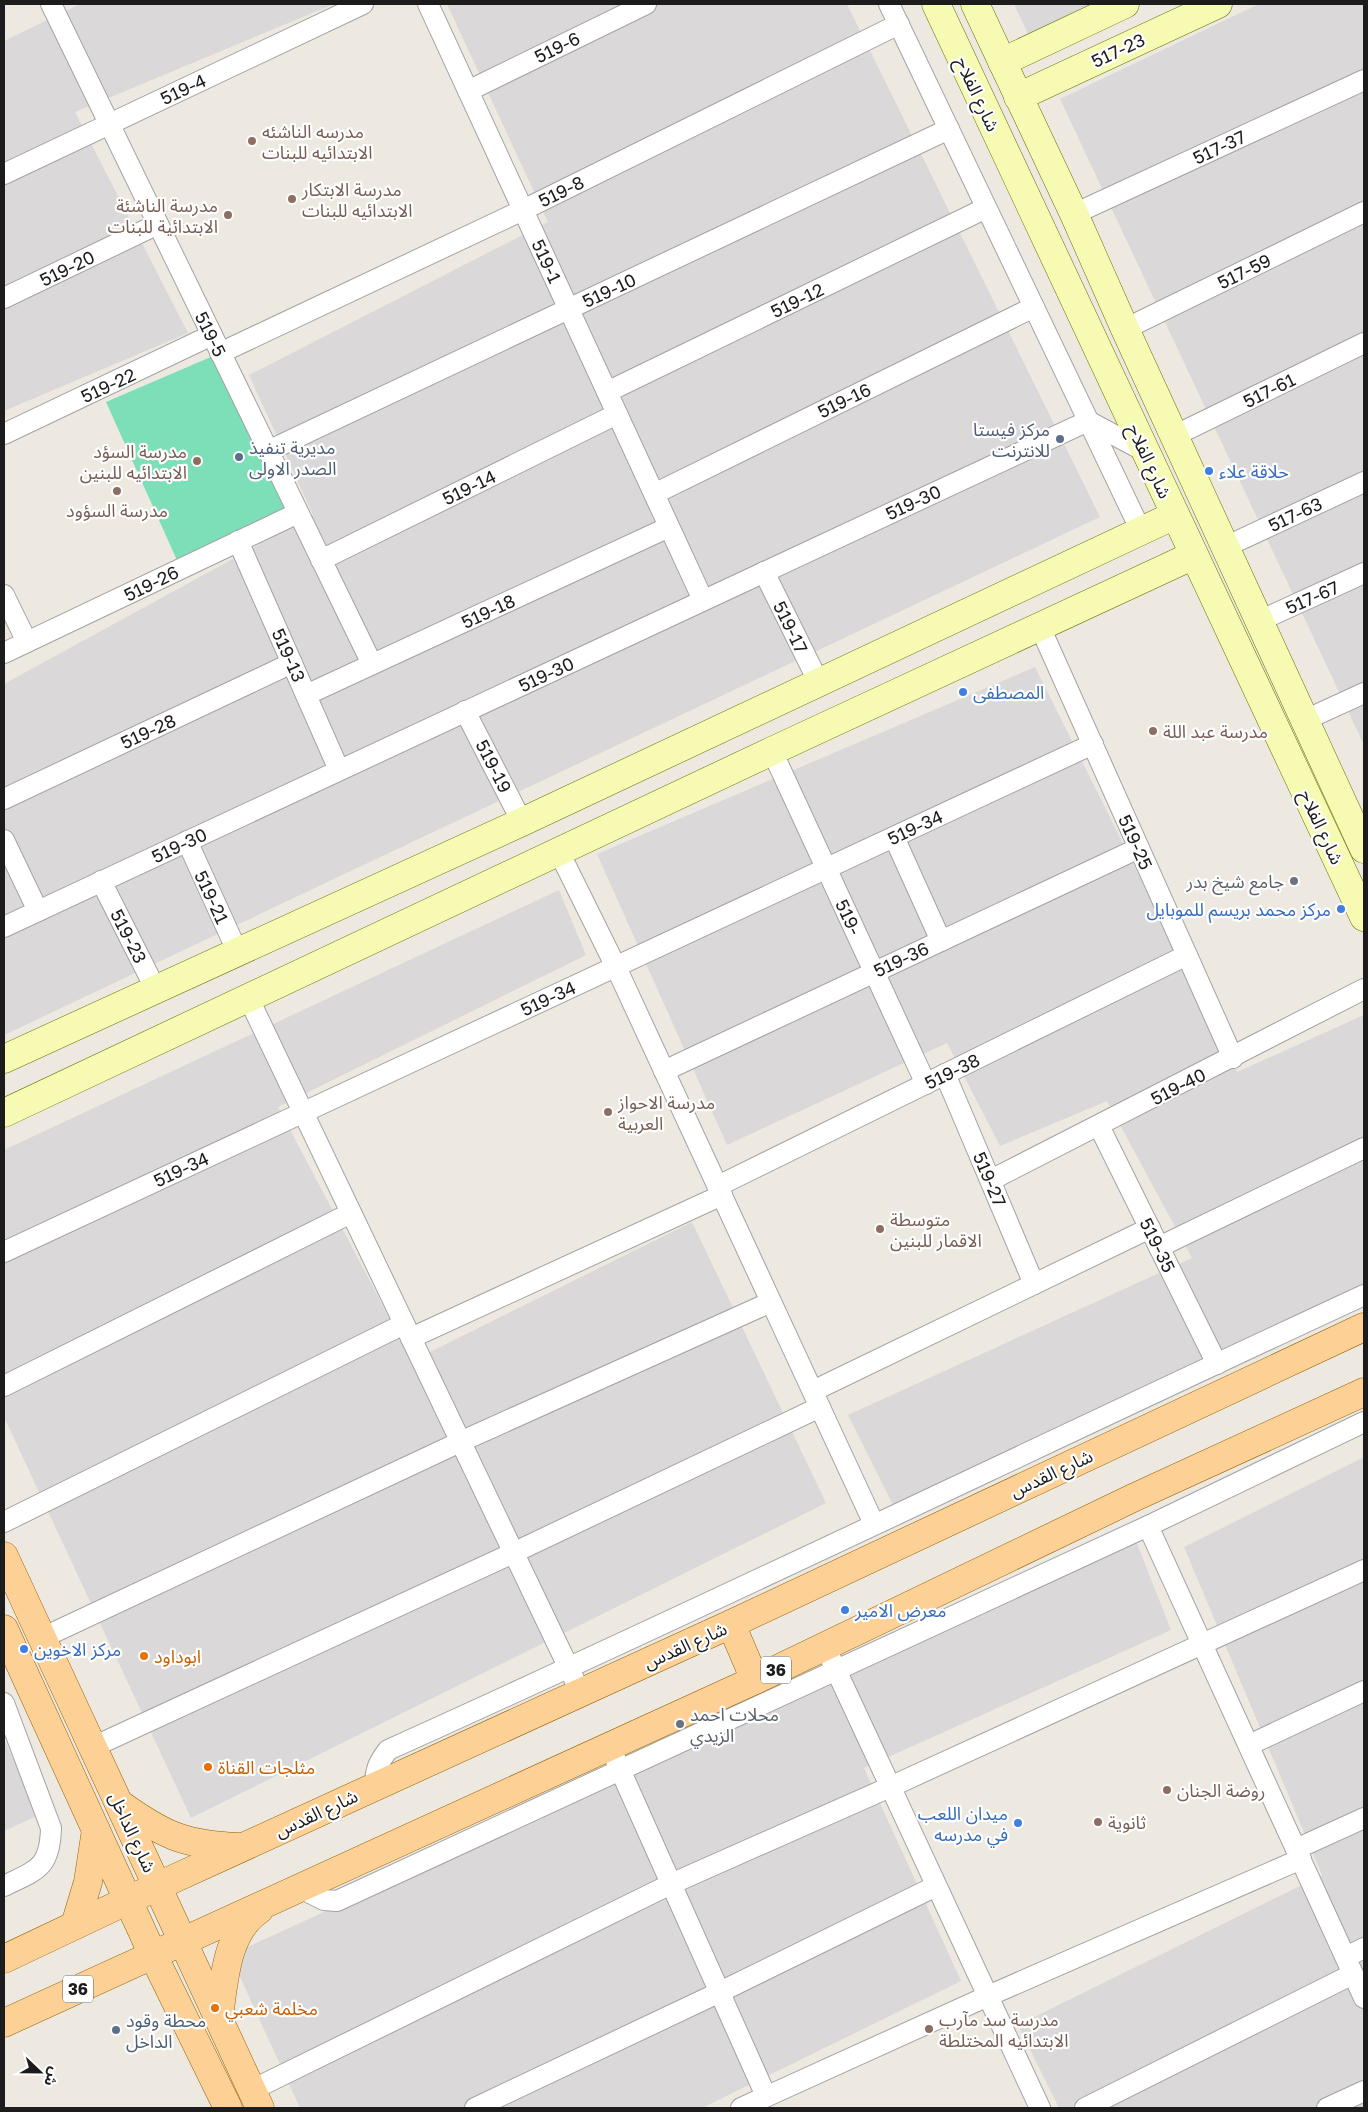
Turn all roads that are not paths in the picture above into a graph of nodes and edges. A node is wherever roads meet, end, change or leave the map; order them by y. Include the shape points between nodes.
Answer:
1 (51, 4) edge
2 (363, 4) edge
3 (428, 4) edge
4 (646, 4) edge
5 (889, 4) edge
6 (936, 4) edge
7 (975, 4) edge
8 (1125, 4) edge
9 (1218, 4) edge
10 (899, 24) junction
11 (1002, 62) junction
12 (1364, 80) edge
13 (468, 91) junction
14 (1018, 97) junction
15 (109, 124) junction
16 (949, 129) junction
17 (4, 174) edge
18 (986, 208) junction
19 (523, 210) junction
20 (1364, 212) edge
21 (1074, 214) junction
22 (158, 224) junction
23 (4, 298) edge
24 (1034, 306) junction
25 (569, 309) junction
26 (1124, 329) junction
27 (1364, 343) edge
28 (216, 344) junction
29 (607, 392) junction
30 (617, 414) junction
31 (1088, 420) junction
32 (4, 434) edge
33 (1174, 436) junction
34 (268, 451) junction
35 (1146, 452) junction
36 (1364, 482) edge
37 (654, 494) junction
38 (298, 513) junction
39 (1175, 515) junction
40 (669, 527) junction
41 (1141, 531) junction
42 (238, 541) junction
43 (1225, 546) junction
44 (1194, 555) junction
45 (321, 560) junction
46 (764, 572) junction
47 (1364, 573) edge
48 (4, 595) edge
49 (703, 600) junction
50 (1259, 620) junction
51 (1040, 626) junction
52 (27, 642) junction
53 (4, 653) edge
54 (292, 663) junction
55 (372, 664) junction
56 (819, 683) junction
57 (1364, 693) edge
58 (306, 695) junction
59 (465, 711) junction
60 (1305, 720) junction
61 (1093, 744) junction
62 (772, 751) junction
63 (339, 770) junction
64 (4, 799) edge
65 (1357, 816) edge
66 (522, 822) junction
67 (894, 837) junction
68 (4, 840) edge
69 (481, 840) junction
70 (187, 841) junction
71 (1139, 848) junction
72 (1364, 849) edge
73 (560, 852) junction
74 (826, 868) junction
75 (499, 880) junction
76 (101, 881) junction
77 (38, 911) junction
78 (1364, 918) edge
79 (4, 927) edge
80 (941, 941) junction
81 (238, 953) junction
82 (1187, 955) junction
83 (616, 967) junction
84 (874, 972) junction
85 (1364, 989) edge
86 (156, 990) junction
87 (248, 997) junction
88 (1233, 1058) junction
89 (4, 1060) edge
90 (664, 1070) junction
91 (945, 1074) junction
92 (926, 1084) junction
93 (303, 1112) junction
94 (4, 1113) edge
95 (1099, 1126) junction
96 (1364, 1148) edge
97 (991, 1180) junction
98 (720, 1190) junction
99 (351, 1213) junction
100 (1150, 1228) junction
101 (1159, 1247) junction
102 (4, 1252) edge
103 (1034, 1284) junction
104 (1364, 1295) edge
105 (772, 1302) junction
106 (1364, 1327) edge
107 (407, 1331) junction
108 (1217, 1364) junction
109 (4, 1386) edge
110 (1364, 1392) edge
111 (817, 1399) junction
112 (1364, 1422) edge
113 (460, 1442) junction
114 (4, 1522) edge
115 (874, 1524) junction
116 (1148, 1526) junction
117 (513, 1553) junction
118 (4, 1556) edge
119 (1364, 1570) edge
120 (731, 1624) junction
121 (4, 1629) edge
122 (42, 1638) junction
123 (1202, 1643) junction
124 (830, 1658) junction
125 (755, 1680) junction
126 (574, 1681) junction
127 (32, 1690) junction
128 (1364, 1691) edge
129 (4, 1703) edge
130 (1249, 1745) junction
131 (93, 1747) junction
132 (615, 1758) junction
133 (890, 1787) junction
134 (120, 1804) junction
135 (1364, 1818) edge
136 (96, 1830) junction
137 (242, 1847) junction
138 (1298, 1854) junction
139 (671, 1884) junction
140 (4, 1886) edge
141 (158, 1886) junction
142 (936, 1886) junction
143 (272, 1900) junction
144 (128, 1901) junction
145 (75, 1925) junction
146 (183, 1940) junction
147 (1364, 1948) edge
148 (153, 1955) junction
149 (4, 1960) edge
150 (1349, 1965) junction
151 (720, 1992) junction
152 (988, 1996) junction
153 (1364, 1998) edge
154 (219, 2017) junction
155 (4, 2023) edge
156 (1364, 2091) edge
157 (766, 2096) junction
158 (256, 2099) edge
159 (228, 2108) edge
160 (475, 2108) edge
161 (741, 2108) edge
162 (1040, 2108) edge
163 (1085, 2108) edge
164 (1327, 2108) edge

1 - 15 street, 519-5
2 - 15 street, 519-4
3 - 13 street, 519-1
4 - 13 street, 519-6
5 - 10 street
6 - 35 street, شارع الفلاح
7 - 11 street, شارع الفلاح
8 - 11 street
9 - 14 street, 517-23
10 - 16 street
10 - 19 street, 519-8
11 - 14 street, شارع الفلاح
12 - 21 street, 517-37
13 - 19 street, 519-1
14 - 21 street, شارع الفلاح
15 - 17 street, 519-4
15 - 22 street, 519-5
16 - 18 street
16 - 25 street, 519-10
18 - 24 street
18 - 29 street, 519-12
19 - 25 street, 519-1
19 - 28 street, 519-8
20 - 26 street, 517-59
21 - 26 street, شارع الفلاح
22 - 23 street, 519-20
22 - 28 street, 519-5
24 - 31 street
24 - 37 street, 519-16
25 - 29 street, 519-1
25 - 34 street, 519-10
26 - 33 street, شارع الفلاح
27 - 33 street, 517-61
28 - 32 street, 519-22
28 - 34 street, 519-5
29 - 30 street, 519-1
30 - 37 street, 519-1
30 - 45 street, 519-14
31 - 35 street
31 - 41 street
31 - 46 street, 519-30
33 - 43 street, شارع الفلاح
34 - 38 street, 519-5
35 - 39 street, شارع الفلاح
36 - 43 street, 517-63
37 - 40 street, 519-1
38 - 42 street, 519-26
38 - 45 street, 519-5
39 - 41 street
39 - 44 street, شارع الفلاح
40 - 49 street, 519-1
40 - 55 street, 519-18
41 - 56 street
42 - 52 street, 519-26
42 - 54 street, 519-13
43 - 50 street, شارع الفلاح
44 - 51 street
44 - 78 street, شارع الفلاح
45 - 55 street, 519-5
46 - 49 street, 519-30
46 - 56 street, 519-17
47 - 50 street, 517-67
48 - 52 street
49 - 59 street, 519-30
50 - 60 street, شارع الفلاح
51 - 61 street, 519-25
51 - 62 street
52 - 53 street, 519-26
54 - 58 street, 519-13
54 - 64 street, 519-28
55 - 58 street, 519-18
56 - 66 street
57 - 60 street
58 - 63 street, 519-13
59 - 63 street, 519-30
59 - 66 street, 519-19
60 - 65 street, شارع الفلاح
61 - 67 street, 519-34
61 - 71 street, 519-25
62 - 73 street
62 - 74 street, 519-
63 - 70 street, 519-30
65 - 72 street, شارع الفلاح
66 - 69 street
67 - 74 street, 519-34
67 - 80 street
68 - 77 street
69 - 75 street
69 - 81 street
70 - 76 street, 519-30
70 - 81 street, 519-21
71 - 80 street, 519-36
71 - 82 street, 519-25
73 - 75 street
73 - 83 street
74 - 83 street, 519-34
74 - 84 street, 519-
75 - 87 street
76 - 77 street, 519-30
76 - 86 street, 519-23
77 - 79 street, 519-30
80 - 84 street, 519-36
81 - 86 street
82 - 88 street, 519-25
82 - 91 street, 519-38
83 - 90 street
83 - 93 street, 519-34
84 - 90 street, 519-36
84 - 92 street, 519-
85 - 88 street, 519-40
86 - 89 street
87 - 93 street
87 - 94 street
88 - 95 street, 519-40
90 - 98 street
91 - 92 street, 519-38
91 - 97 street, 519-27
92 - 98 street, 519-38
93 - 99 street
93 - 102 street, 519-34
95 - 97 street, 519-40
95 - 100 street, 519-35
96 - 101 street
97 - 103 street, 519-27
98 - 105 street
98 - 107 street, 519-38
99 - 107 street
99 - 109 street
100 - 101 street, 519-35
100 - 103 street
101 - 108 street, 519-35
103 - 111 street
104 - 108 street
105 - 111 street
105 - 113 street
106 - 120 main road, شارع القدس
107 - 113 street
107 - 114 street, 519-38
108 - 115 street
110 - 124 main road, 36 via 1134,1497
111 - 115 street
111 - 117 street
112 - 116 street
113 - 117 street
113 - 122 street
115 - 126 street
116 - 123 street
116 - 124 street
117 - 126 street
117 - 131 street
118 - 122 main road, شارع الداخل
119 - 123 street
120 - 125 main road
120 - 126 main road, شارع القدس
121 - 127 main road, شارع الداخل
122 - 131 main road, شارع الداخل
123 - 130 street
123 - 133 street
124 - 125 main road, 36
124 - 132 street
124 - 133 street
125 - 132 main road, 36
126 - 137 main road, شارع القدس via 375,1786
127 - 129 street
127 - 136 main road, شارع الداخل
128 - 130 street
129 - 140 street via 51,1828 46,1859 36,1870
130 - 138 street
131 - 134 main road, شارع الداخل
132 - 139 street
132 - 143 main road, 36
133 - 139 street
133 - 142 street
134 - 137 main road via 178,1839 206,1846
134 - 141 main road, شارع الداخل
135 - 138 street
136 - 144 main road, شارع الداخل
136 - 145 main road via 88,1882
137 - 141 main road, شارع القدس
138 - 150 street
138 - 152 street
139 - 151 street
139 - 158 street
141 - 144 main road, شارع القدس
141 - 146 main road, شارع الداخل
142 - 151 street
142 - 152 street
143 - 146 main road, 36
143 - 154 main road via 248,1917 238,1935 227,1965
144 - 145 main road, شارع القدس
144 - 148 main road, شارع الداخل
145 - 149 main road, شارع القدس
146 - 148 main road, 36
146 - 154 main road, شارع الداخل
147 - 150 street
148 - 155 main road, 36
148 - 159 main road, شارع الداخل
150 - 153 street
150 - 163 street
151 - 157 street
151 - 160 street
152 - 157 street
152 - 162 street
154 - 158 main road, شارع الداخل
156 - 164 street
157 - 161 street

